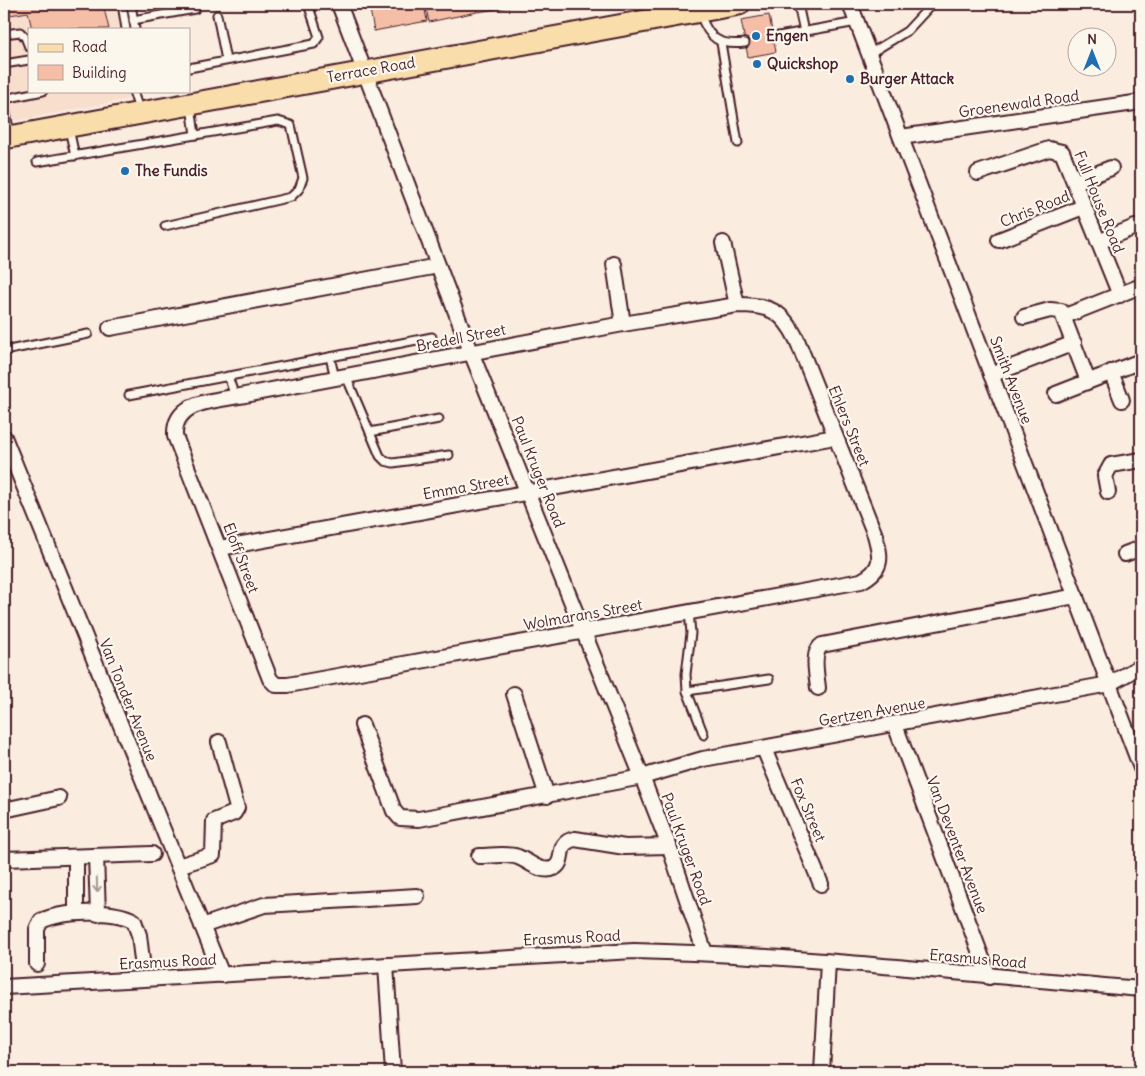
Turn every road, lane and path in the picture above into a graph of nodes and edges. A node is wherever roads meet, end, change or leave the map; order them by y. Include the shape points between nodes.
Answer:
1 (122, 4) edge
2 (131, 4) edge
3 (308, 4) edge
4 (339, 4) edge
5 (739, 4) edge
6 (798, 4) edge
7 (850, 4) edge
8 (932, 4) edge
9 (195, 9) dead end
10 (699, 11) junction
11 (217, 16) dead end
12 (133, 20) junction
13 (857, 22) junction
14 (126, 28) edge
15 (135, 28) edge
16 (804, 32) junction
17 (4, 34) edge
18 (773, 37) dead end
19 (721, 43) junction
20 (745, 43) dead end
21 (28, 45) edge
22 (869, 54) junction
23 (28, 60) edge
24 (226, 60) junction
25 (4, 64) edge
26 (190, 68) edge
27 (363, 71) junction
28 (38, 92) edge
29 (133, 92) edge
30 (4, 101) edge
31 (1141, 102) edge
32 (190, 103) junction
33 (140, 113) junction
34 (68, 126) junction
35 (195, 136) junction
36 (901, 137) junction
37 (7, 138) edge
38 (738, 143) dead end
39 (75, 156) junction
40 (37, 162) dead end
41 (1111, 168) dead end
42 (978, 173) dead end
43 (1075, 182) junction
44 (1083, 207) junction
45 (165, 226) dead end
46 (1134, 227) dead end
47 (999, 240) dead end
48 (1098, 242) junction
49 (723, 244) dead end
50 (614, 264) dead end
51 (438, 266) junction
52 (1141, 286) edge
53 (1120, 295) junction
54 (737, 305) junction
55 (767, 308) joint
56 (1065, 316) junction
57 (1024, 318) dead end
58 (623, 324) junction
59 (110, 328) dead end
60 (88, 334) dead end
61 (432, 337) dead end
62 (1074, 343) junction
63 (4, 351) edge
64 (471, 352) junction
65 (330, 357) junction
66 (1141, 361) edge
67 (1111, 372) junction
68 (992, 375) junction
69 (228, 376) junction
70 (340, 377) junction
71 (1088, 381) junction
72 (1056, 394) dead end
73 (129, 395) dead end
74 (235, 397) junction
75 (1122, 400) dead end
76 (440, 419) dead end
77 (175, 429) joint
78 (370, 432) junction
79 (4, 437) edge
80 (836, 437) junction
81 (449, 455) dead end
82 (1141, 460) edge
83 (529, 492) junction
84 (1108, 492) dead end
85 (220, 548) junction
86 (1141, 548) edge
87 (1125, 554) dead end
88 (878, 568) joint
89 (1076, 596) junction
90 (689, 612) junction
91 (584, 632) junction
92 (1141, 666) edge
93 (769, 679) dead end
94 (1109, 684) junction
95 (288, 686) joint
96 (818, 688) dead end
97 (687, 691) junction
98 (514, 694) dead end
99 (362, 725) dead end
100 (895, 725) junction
101 (704, 734) dead end
102 (220, 742) dead end
103 (764, 749) junction
104 (1141, 768) edge
105 (642, 776) junction
106 (547, 796) junction
107 (59, 798) dead end
108 (4, 810) edge
109 (669, 846) junction
110 (152, 854) dead end
111 (96, 856) junction
112 (479, 856) dead end
113 (76, 857) junction
114 (4, 859) edge
115 (178, 866) junction
116 (821, 884) dead end
117 (417, 896) dead end
118 (76, 913) junction
119 (98, 914) junction
120 (202, 926) junction
121 (705, 953) junction
122 (142, 960) dead end
123 (828, 962) junction
124 (37, 964) dead end
125 (386, 965) junction
126 (222, 975) junction
127 (989, 977) junction
128 (4, 987) edge
129 (1141, 989) edge
130 (393, 1072) edge
131 (822, 1072) edge

1 - 14 lane
2 - 12 lane
3 - 24 lane via 318,31 318,42
4 - 27 street, Paul Kruger Road
5 - 10 main road, Terrace Road
6 - 16 lane
7 - 13 street, Smith Avenue
8 - 22 lane via 907,31
9 - 12 lane
10 - 19 lane via 704,25
10 - 27 main road, Terrace Road
11 - 24 lane
12 - 15 lane
13 - 16 lane
13 - 22 street, Smith Avenue
16 - 18 lane
17 - 21 lane via 20,32
19 - 20 lane
19 - 38 lane
22 - 36 street, Smith Avenue
23 - 25 lane
24 - 26 lane
27 - 32 main road, Terrace Road
27 - 51 street, Paul Kruger Road
28 - 30 lane
29 - 33 lane
30 - 37 lane
31 - 36 street, Groenewald Road
32 - 33 main road, Terrace Road
32 - 35 lane
33 - 34 main road, Terrace Road
34 - 37 main road, Terrace Road
34 - 39 lane
35 - 39 lane
35 - 45 lane via 278,121 291,125 303,178 291,197
36 - 68 street, Smith Avenue
39 - 40 lane
41 - 43 street
42 - 43 street, Full House Road via 1049,149 1059,150 1066,158
43 - 44 street, Full House Road
44 - 47 street, Chris Road
44 - 48 street, Full House Road
46 - 48 street
48 - 53 street, Full House Road
49 - 54 street
50 - 58 street
51 - 59 street
51 - 64 street, Paul Kruger Road
52 - 53 street
53 - 56 street
54 - 55 street, Bredell Street
54 - 58 street, Bredell Street
55 - 80 street, Ehlers Street via 788,322
56 - 57 street via 1055,310
56 - 62 street
58 - 64 street, Bredell Street
60 - 63 lane
61 - 65 lane
62 - 68 street
62 - 71 street
64 - 70 street, Bredell Street
64 - 83 street, Paul Kruger Road
65 - 69 lane
65 - 70 lane
66 - 67 street
67 - 71 street
67 - 75 street
68 - 89 street, Smith Avenue
69 - 73 lane
69 - 74 lane
70 - 74 street, Bredell Street
70 - 78 lane
71 - 72 street
74 - 77 street, Bredell Street via 188,408 181,413
76 - 78 lane
77 - 85 street, Eloff Street
78 - 81 lane via 385,461 393,463
79 - 115 street, Van Tonder Avenue
80 - 83 street, Emma Street
80 - 88 street, Ehlers Street via 875,535 880,558
82 - 84 street via 1111,465 1106,476
83 - 85 street, Emma Street
83 - 91 street, Paul Kruger Road
85 - 95 street, Eloff Street via 270,679 276,685
86 - 87 street
88 - 90 street, Wolmarans Street via 861,580
89 - 94 street, Smith Avenue
89 - 96 street via 822,645 816,654
90 - 91 street, Wolmarans Street
90 - 97 lane via 691,633
91 - 95 street, Wolmarans Street
91 - 105 street, Paul Kruger Road
92 - 94 street, Gertzen Avenue
93 - 97 lane
94 - 100 street, Gertzen Avenue
94 - 104 street, Smith Avenue
97 - 101 lane
98 - 106 street
99 - 106 street, Gertzen Avenue via 394,810 400,818 419,819
100 - 103 street, Gertzen Avenue
100 - 127 street, Van Deventer Avenue
102 - 115 street via 237,808 234,813 214,821 213,855
103 - 105 street, Gertzen Avenue via 703,759
103 - 116 street, Fox Street
105 - 106 street, Gertzen Avenue
105 - 109 street, Paul Kruger Road
107 - 108 street
109 - 112 street via 625,848 568,840 562,846 557,865 544,870 510,856
109 - 121 street, Paul Kruger Road
110 - 111 street
111 - 113 street
111 -> 119 street
113 - 114 street
113 - 118 street
115 - 120 street, Van Tonder Avenue
117 - 120 street via 264,905
118 - 119 street
118 - 124 street via 41,921 37,929
119 - 122 street via 124,916 134,921 140,936
120 - 126 street, Van Tonder Avenue
121 - 123 street, Erasmus Road
121 - 125 street, Erasmus Road via 634,951
123 - 127 street, Erasmus Road
123 - 131 street
125 - 126 street, Erasmus Road
125 - 130 street
126 - 128 street, Erasmus Road
127 - 129 street, Erasmus Road

